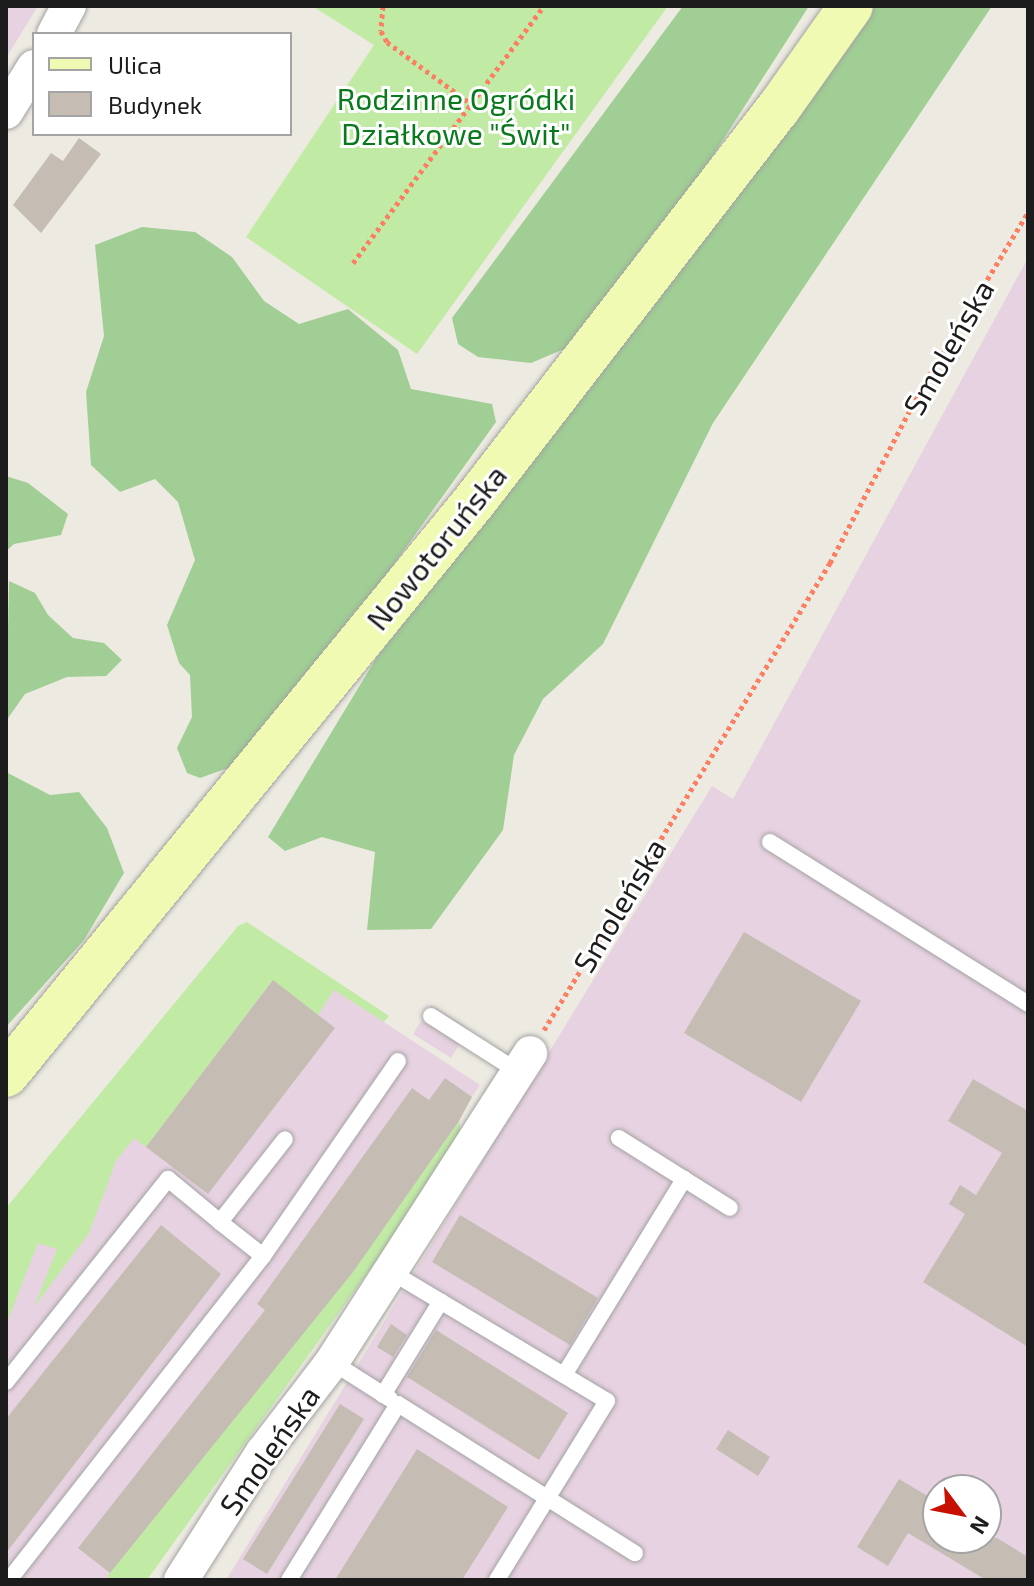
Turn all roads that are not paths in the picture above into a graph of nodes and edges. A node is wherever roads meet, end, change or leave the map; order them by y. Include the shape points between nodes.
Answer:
1 (69, 6) edge
2 (851, 6) edge
3 (55, 32) edge
4 (32, 70) edge
5 (6, 112) edge
6 (770, 842) dead end
7 (1028, 1004) edge
8 (431, 1016) dead end
9 (398, 1061) dead end
10 (524, 1062) joint
11 (6, 1075) edge
12 (619, 1138) dead end
13 (285, 1139) dead end
14 (684, 1179) junction
15 (730, 1208) dead end
16 (220, 1222) junction
17 (263, 1256) junction
18 (388, 1270) junction
19 (441, 1301) junction
20 (332, 1362) junction
21 (564, 1375) junction
22 (6, 1382) edge
23 (383, 1395) junction
24 (398, 1404) junction
25 (548, 1498) junction
26 (635, 1553) dead end
27 (9, 1580) edge
28 (181, 1580) edge
29 (289, 1580) edge
30 (497, 1580) edge

1 - 3 street
2 - 11 main road, Nowotoruńska via 778,109 474,502
4 - 5 street
6 - 7 lane
8 - 10 lane
9 - 17 lane
10 - 18 street, Smoleńska
12 - 14 lane
13 - 16 lane
14 - 15 lane
14 - 21 lane
16 - 17 lane
16 - 22 lane via 168,1179
17 - 27 lane
18 - 19 lane
18 - 20 street, Smoleńska
19 - 21 lane
19 - 23 lane
20 - 23 lane
20 - 28 street, Smoleńska via 263,1452
21 - 25 lane via 607,1401
23 - 24 lane
24 - 25 lane
24 - 29 lane
25 - 26 lane
25 - 30 lane

